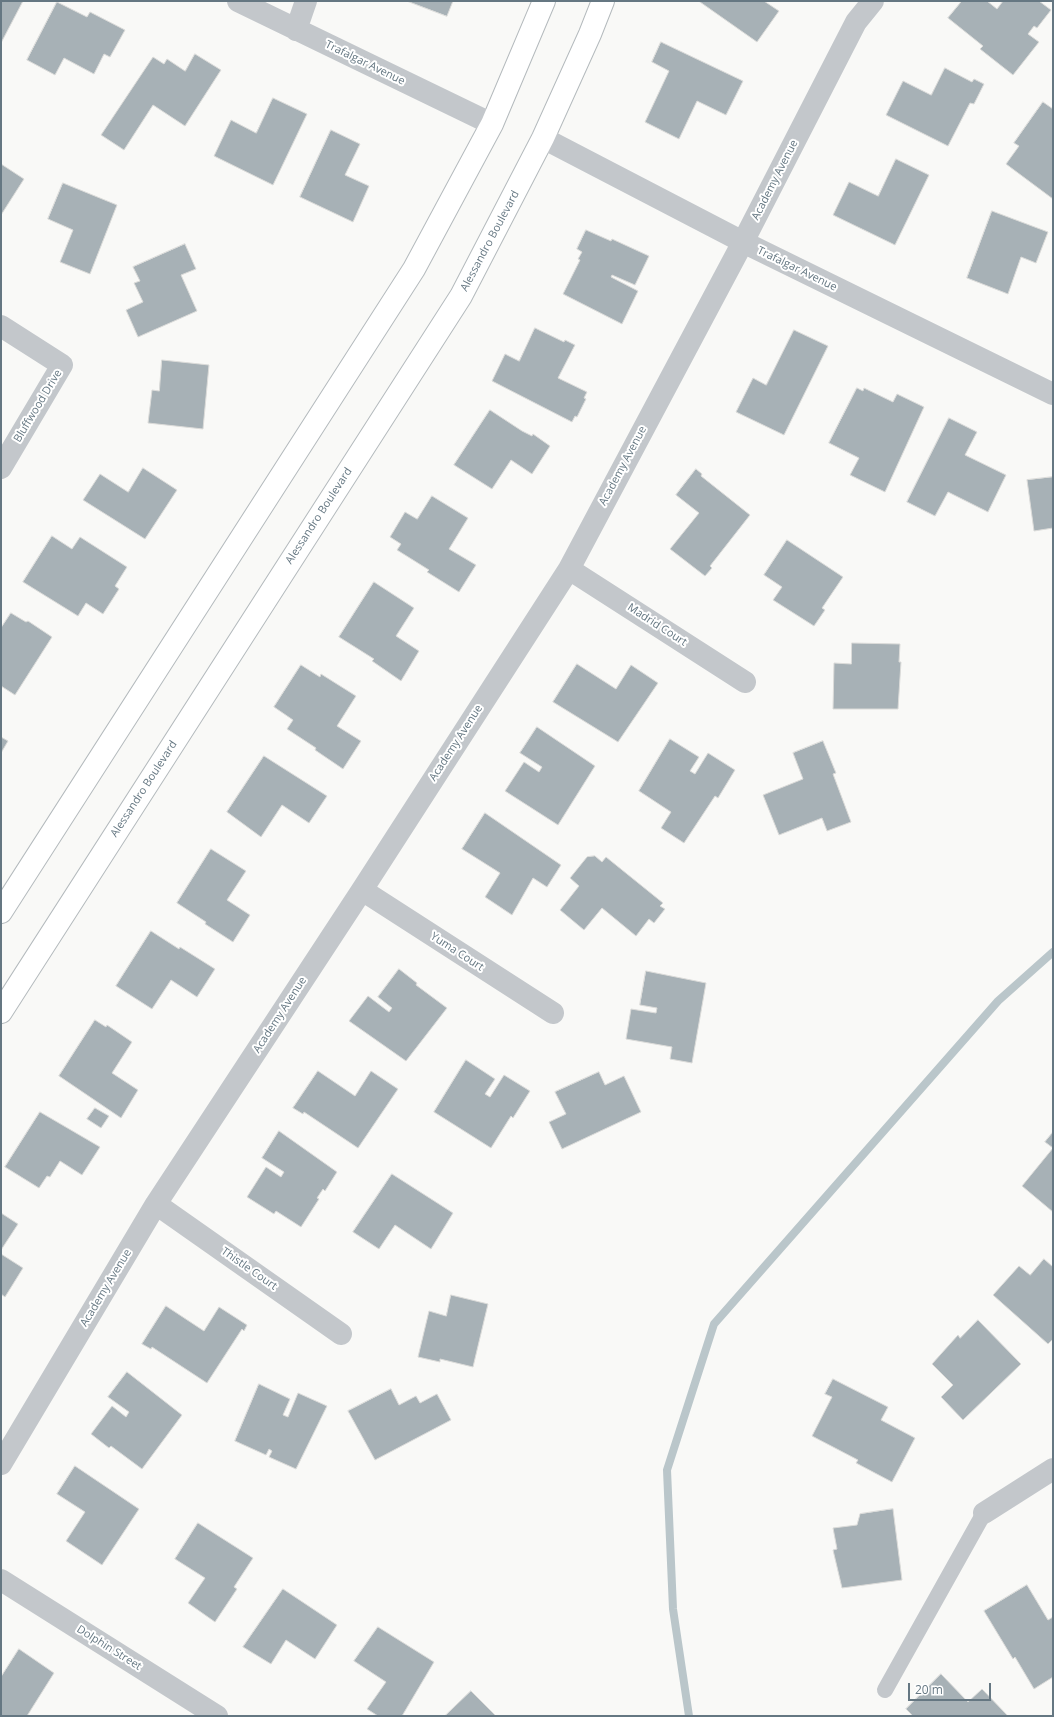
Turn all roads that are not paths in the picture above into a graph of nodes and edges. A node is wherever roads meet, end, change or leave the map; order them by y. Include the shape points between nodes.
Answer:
1 (238, 1) edge
2 (306, 1) edge
3 (544, 1) edge
4 (603, 1) edge
5 (873, 1) edge
6 (296, 30) junction
7 (492, 124) junction
8 (544, 138) junction
9 (743, 242) junction
10 (1, 326) edge
11 (1053, 394) edge
12 (1, 468) edge
13 (569, 569) junction
14 (745, 682) dead end
15 (362, 890) junction
16 (1, 912) edge
17 (1, 1012) edge
18 (553, 1013) dead end
19 (156, 1204) junction
20 (341, 1334) dead end
21 (1, 1464) edge
22 (1053, 1469) edge
23 (984, 1512) joint
24 (1, 1580) edge
25 (885, 1690) dead end
26 (217, 1716) edge

1 - 6 street, Trafalgar Avenue
2 - 6 street
3 - 7 main road
4 - 8 main road, Alessandro Boulevard
5 - 9 street, Academy Avenue via 856,22
6 - 7 street, Trafalgar Avenue
7 - 16 main road via 414,269
8 - 9 street, Trafalgar Avenue
8 - 17 main road, Alessandro Boulevard via 461,296
9 - 11 street, Trafalgar Avenue
9 - 13 street, Academy Avenue
10 - 12 street, Bluffwood Drive via 62,365
13 - 14 street, Madrid Court
13 - 15 street, Academy Avenue
15 - 18 street, Yuma Court
15 - 19 street, Academy Avenue
19 - 20 street, Thistle Court
19 - 21 street, Academy Avenue
22 - 23 street
23 - 25 lane
24 - 26 street, Dolphin Street

